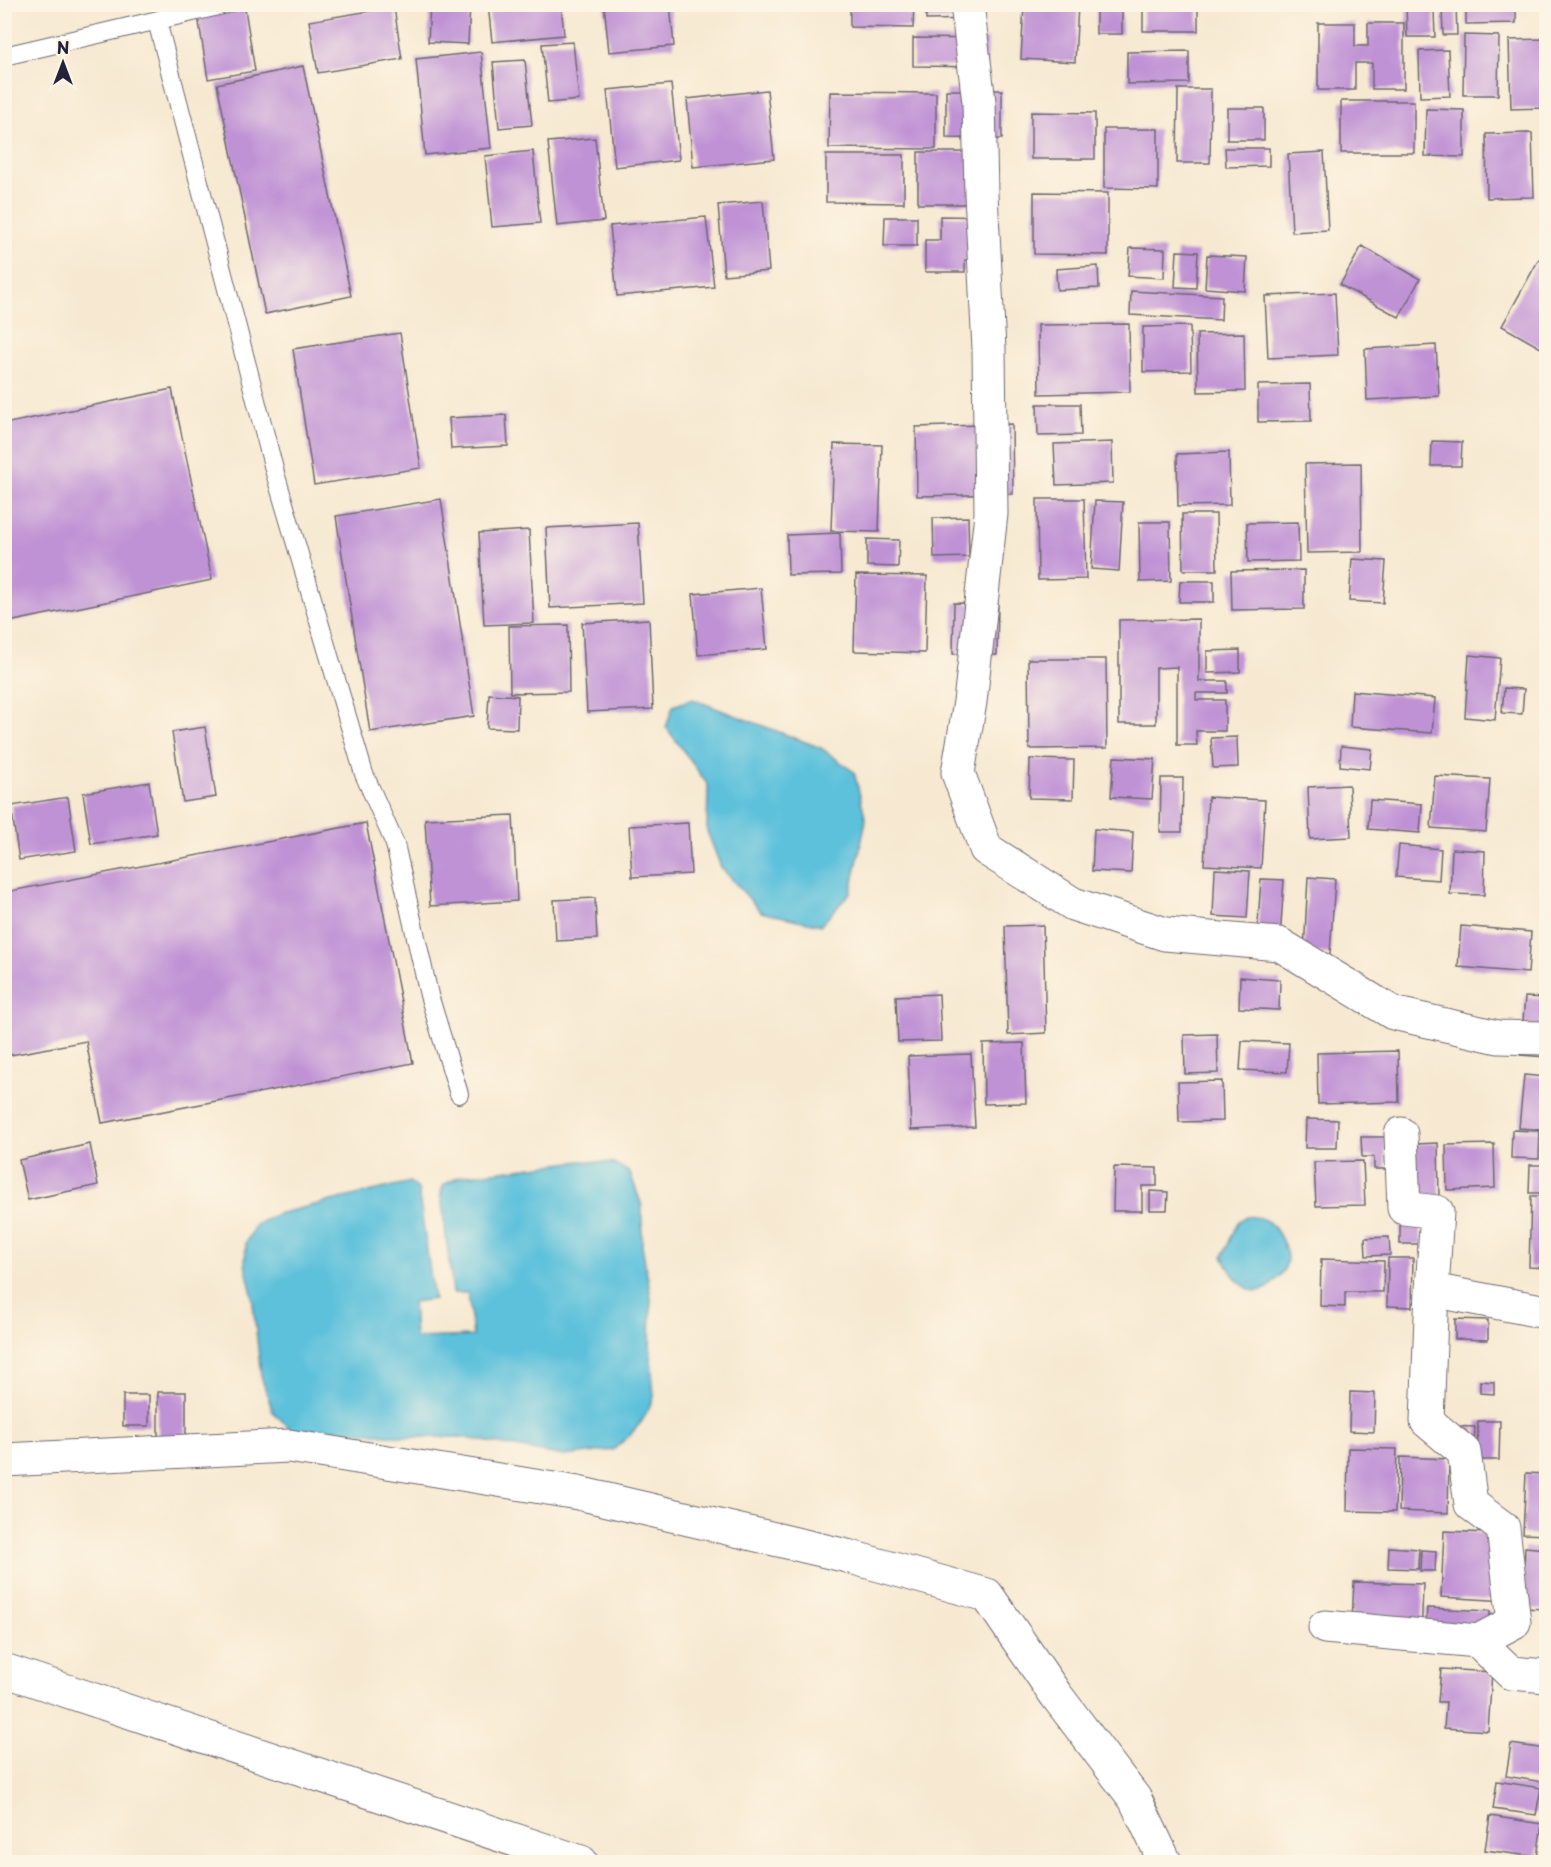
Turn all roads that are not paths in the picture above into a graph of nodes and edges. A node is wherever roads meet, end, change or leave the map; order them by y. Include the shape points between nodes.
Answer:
1 (227, 4) edge
2 (967, 4) edge
3 (157, 21) junction
4 (4, 56) edge
5 (1546, 1038) edge
6 (459, 1094) dead end
7 (1401, 1134) dead end
8 (1432, 1290) junction
9 (1546, 1312) edge
10 (4, 1460) edge
11 (1325, 1627) dead end
12 (1478, 1641) junction
13 (4, 1670) edge
14 (1546, 1676) edge
15 (580, 1863) edge
16 (1165, 1863) edge

1 - 3 lane
2 - 5 street via 979,102 991,514 958,773 986,849 1073,904 1165,934 1279,944 1393,1013 1498,1037
3 - 4 lane
3 - 6 lane via 275,473 364,774 395,844 429,995
7 - 8 street via 1404,1208 1437,1212
8 - 9 street
8 - 12 street via 1427,1421 1464,1452 1471,1504 1503,1528 1514,1622
10 - 16 street via 289,1446 578,1493 847,1556 987,1595 1135,1799
11 - 12 street
12 - 14 street via 1511,1673
13 - 15 street

